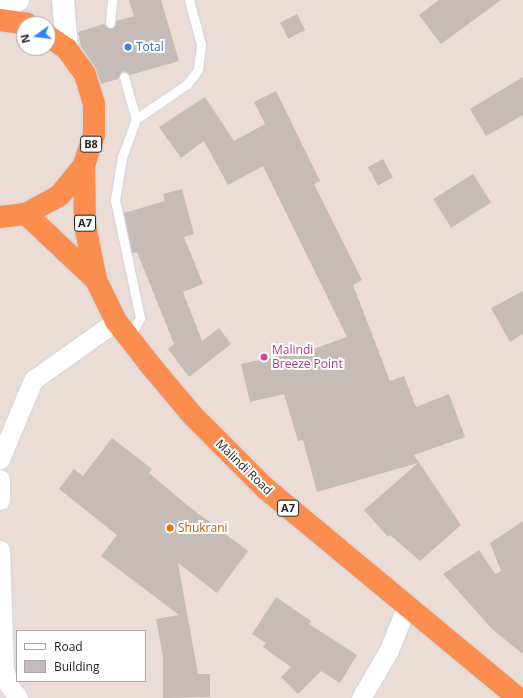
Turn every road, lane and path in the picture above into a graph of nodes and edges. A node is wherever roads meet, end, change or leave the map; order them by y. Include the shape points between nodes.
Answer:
1 (18, 0) edge
2 (63, 0) edge
3 (112, 0) edge
4 (189, 0) edge
5 (0, 12) edge
6 (0, 20) edge
7 (16, 22) edge
8 (110, 23) dead end
9 (56, 41) edge
10 (67, 49) junction
11 (124, 77) dead end
12 (136, 119) junction
13 (84, 164) junction
14 (26, 214) junction
15 (0, 216) edge
16 (96, 280) junction
17 (116, 321) junction
18 (129, 338) junction
19 (0, 459) edge
20 (0, 479) edge
21 (0, 500) edge
22 (0, 550) edge
23 (406, 608) junction
24 (18, 698) edge
25 (361, 698) edge
26 (518, 698) edge

1 - 5 street
2 - 10 street
3 - 8 lane
4 - 12 lane via 201,44 198,70 187,84
6 - 7 highway
9 - 10 highway, B8
10 - 13 highway, B8 via 85,74 94,104 94,135
11 - 12 lane
12 - 18 lane via 122,157 115,200 140,318
13 - 14 highway, B8 via 60,195
13 - 16 highway, Malindi Road / A7 via 85,225
14 - 15 highway, B8
14 - 16 highway, Malindi Road / A7
16 - 17 highway, Malindi Road / A7
17 - 18 highway, Malindi Road / A7
17 - 19 street via 33,380
18 - 23 highway, Malindi Road / A7 via 228,453
20 - 21 street
22 - 24 street via 4,669 9,685
23 - 25 street via 394,639
23 - 26 highway, Malindi Road / A7

